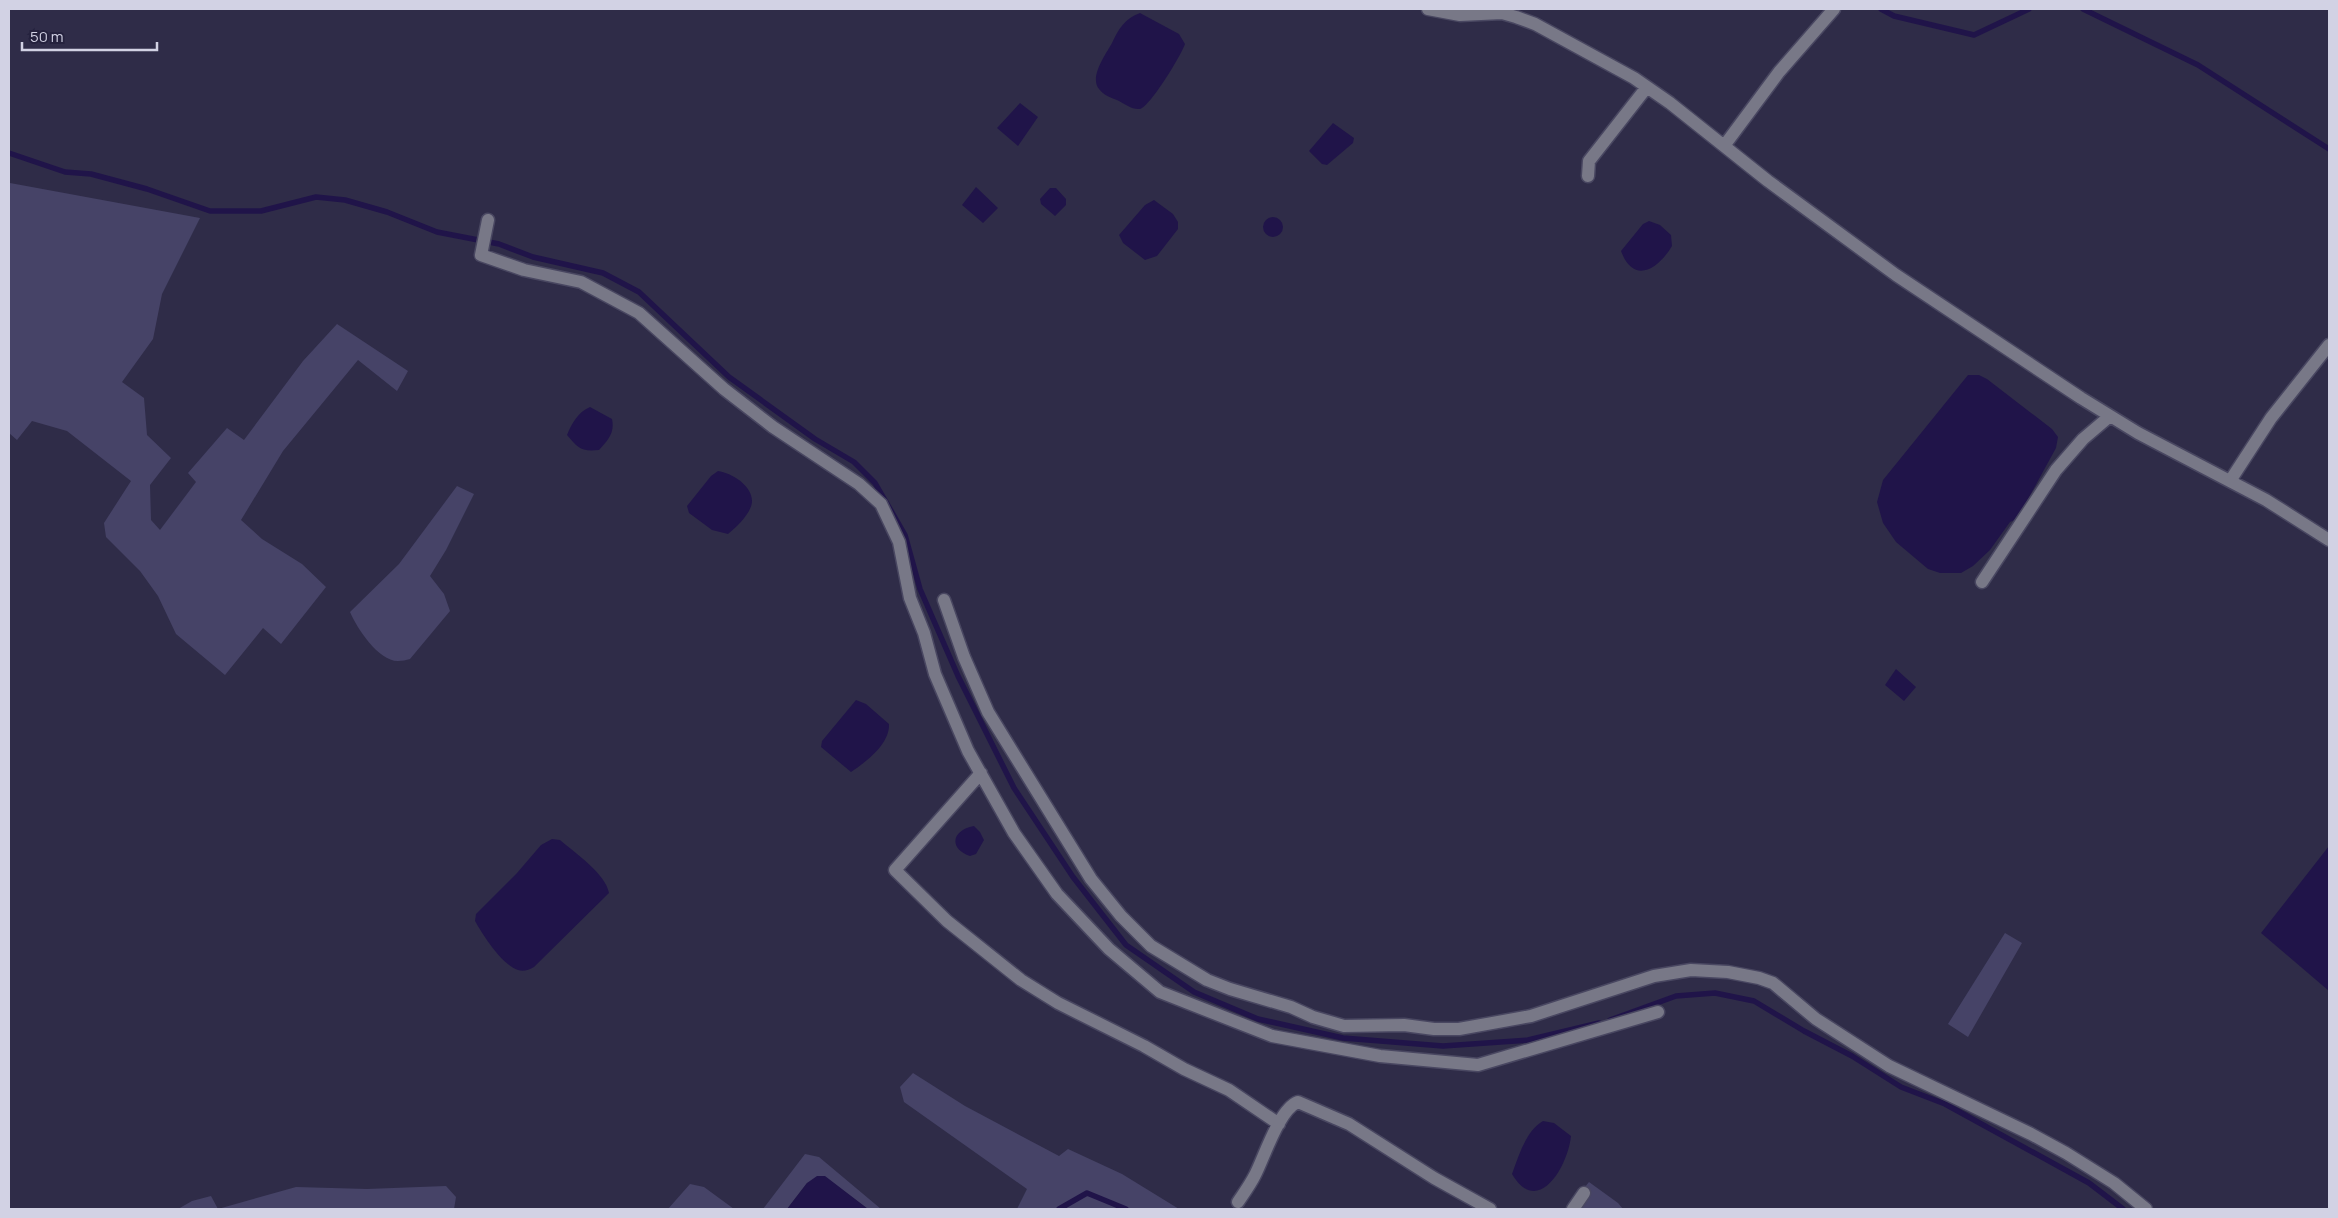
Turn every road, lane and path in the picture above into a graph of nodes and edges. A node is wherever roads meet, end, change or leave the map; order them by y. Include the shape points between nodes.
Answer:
1 (1428, 9) edge
2 (1834, 9) edge
3 (1647, 87) junction
4 (1724, 146) junction
5 (1588, 176) dead end
6 (488, 220) dead end
7 (2329, 345) edge
8 (2110, 416) junction
9 (2230, 481) junction
10 (2329, 540) edge
11 (1982, 582) dead end
12 (944, 600) dead end
13 (981, 774) junction
14 (1658, 1012) dead end
15 (1279, 1124) junction
16 (1584, 1193) dead end
17 (1238, 1202) dead end
18 (1490, 1209) edge
19 (1573, 1209) edge
20 (2146, 1209) edge

1 - 3 street via 1460,15 1502,13 1516,17 1535,24
2 - 4 street via 1779,72
3 - 4 street
3 - 5 street via 1589,161
4 - 8 street via 1896,275
6 - 13 street via 481,255 524,270 581,282 639,313 724,388 774,427 859,484 881,504 898,542 910,598 935,674
7 - 9 street via 2271,418
8 - 9 street
8 - 11 street via 2056,470
9 - 10 street
12 - 20 street via 988,712 1091,879 1151,946 1207,980 1344,1026 1404,1025 1459,1029 1531,1016 1654,976 1691,970 1759,978 1773,983 1816,1019 1889,1066 2048,1144 2114,1184
13 - 14 street via 1014,833 1057,894 1108,949 1160,992 1272,1036 1380,1056 1478,1065
13 - 15 street via 895,870 947,921 1021,980 1058,1003 1228,1090
15 - 17 street via 1254,1178
15 - 18 street via 1298,1102 1349,1124
16 - 19 street

